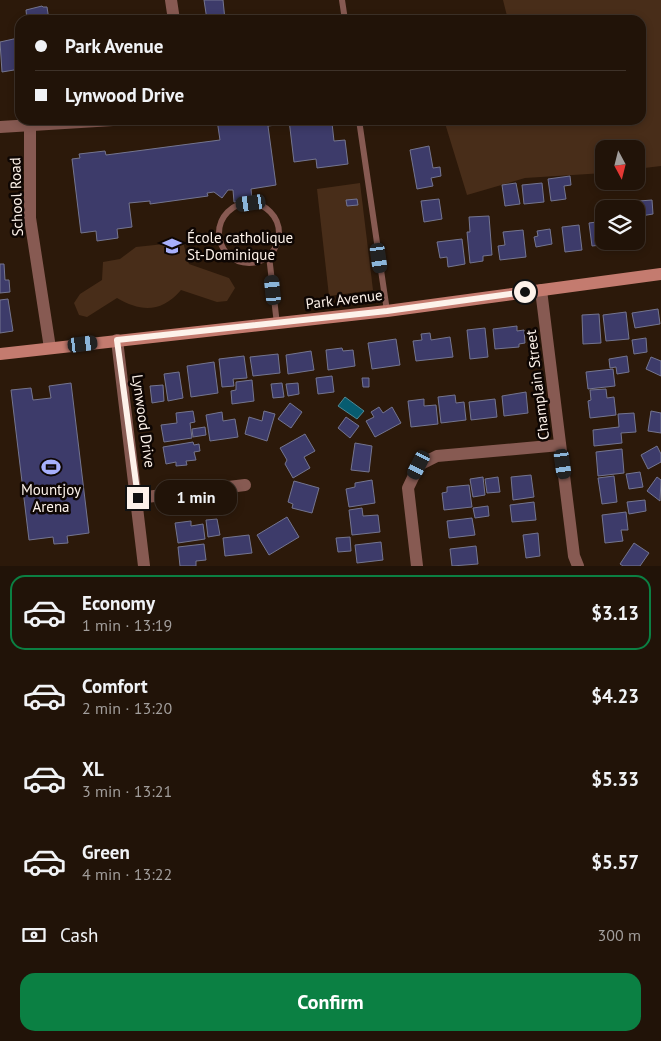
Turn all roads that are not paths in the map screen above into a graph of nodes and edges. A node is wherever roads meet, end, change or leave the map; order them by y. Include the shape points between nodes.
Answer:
1 (172, 0) edge
2 (342, 0) edge
3 (174, 15) edge
4 (344, 15) edge
5 (44, 125) edge
6 (360, 125) edge
7 (30, 126) junction
8 (0, 127) edge
9 (269, 256) junction
10 (661, 274) edge
11 (542, 290) junction
12 (387, 311) junction
13 (277, 324) junction
14 (117, 340) junction
15 (50, 348) junction
16 (0, 354) edge
17 (560, 445) junction
18 (245, 486) dead end
19 (138, 498) junction
20 (144, 566) edge
21 (417, 566) edge
22 (578, 566) edge

1 - 3 street
2 - 4 lane
5 - 7 street
6 - 12 lane
7 - 8 street
7 - 15 street, School Road via 30,218
9 - 9 lane via 279,239 273,215 261,205 251,203 231,209 224,216 219,234 226,252 242,263 252,264
9 - 13 lane
10 - 11 street, Park Avenue
11 - 12 street, Park Avenue
11 - 17 street, Champlain Street
12 - 13 street, Park Avenue
13 - 14 street, Park Avenue
14 - 15 street, Park Avenue
14 - 19 street, Lynwood Drive
15 - 16 street, Park Avenue
17 - 21 street via 437,456 419,465 408,488
17 - 22 street, Champlain Street
18 - 19 street
19 - 20 street, Lynwood Drive

